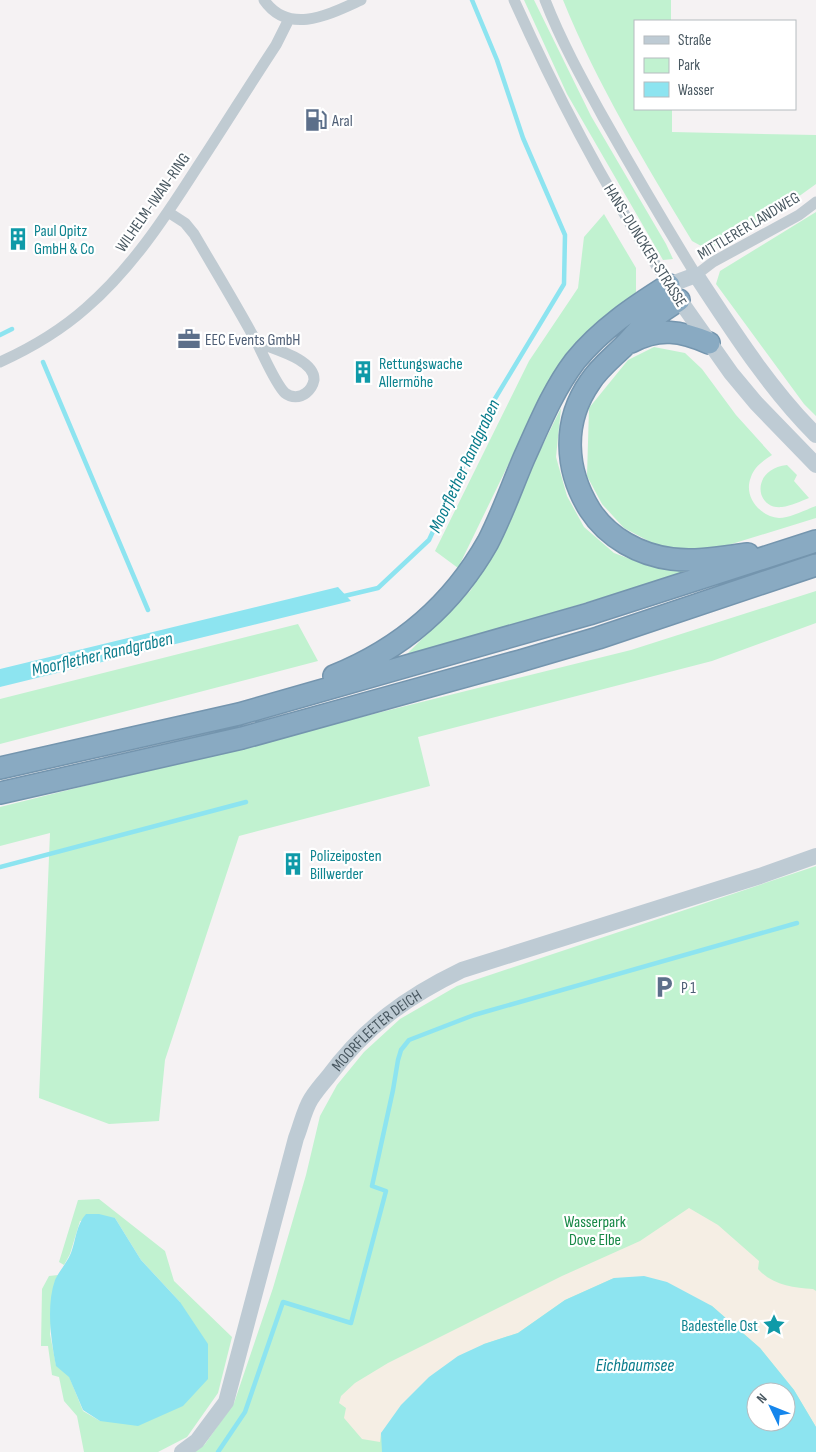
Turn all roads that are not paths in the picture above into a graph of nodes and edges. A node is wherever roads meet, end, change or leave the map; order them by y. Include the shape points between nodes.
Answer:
1 (264, 0) edge
2 (361, 0) edge
3 (514, 0) edge
4 (545, 0) edge
5 (289, 19) junction
6 (816, 202) edge
7 (168, 212) junction
8 (696, 275) junction
9 (674, 293) junction
10 (257, 342) junction
11 (709, 343) junction
12 (624, 346) junction
13 (0, 362) edge
14 (816, 435) edge
15 (816, 464) edge
16 (816, 541) edge
17 (795, 549) junction
18 (816, 565) edge
19 (239, 714) junction
20 (0, 768) edge
21 (0, 793) edge
22 (816, 856) edge
23 (182, 1452) edge

1 - 5 street via 278,14
2 - 5 street via 325,16
3 - 9 street, HANS-DUNCKER-STRASSE via 576,127 633,229
4 - 8 street, HANS-DUNCKER-STRASSE via 592,97
5 - 7 street, WILHELM-IWAN-RING via 276,45
6 - 8 street, MITTLERER LANDWEG
7 - 10 street via 185,223 194,234
7 - 13 street, WILHELM-IWAN-RING via 138,253 86,308 47,338
8 - 9 street
8 - 14 street, HANS-DUNCKER-STRASSE via 750,356
9 - 11 street, HANS-DUNCKER-STRASSE
9 - 12 highway
9 - 19 highway via 616,321 575,362 549,403 489,540 446,602 404,638 358,666
10 - 10 street via 284,392 297,397 306,392 314,380 309,367 294,356
11 - 12 highway via 665,332
11 - 15 street, HANS-DUNCKER-STRASSE via 756,403
12 - 17 highway via 590,382 578,404 571,429 570,454 574,477 593,514 618,539 661,557 704,559
16 - 17 highway
17 - 19 highway via 589,614
18 - 21 highway via 520,661 242,738
19 - 20 highway
22 - 23 street, MOORFLEETER DEICH via 462,970 396,1007 368,1030 311,1100 296,1138 226,1402 197,1441

